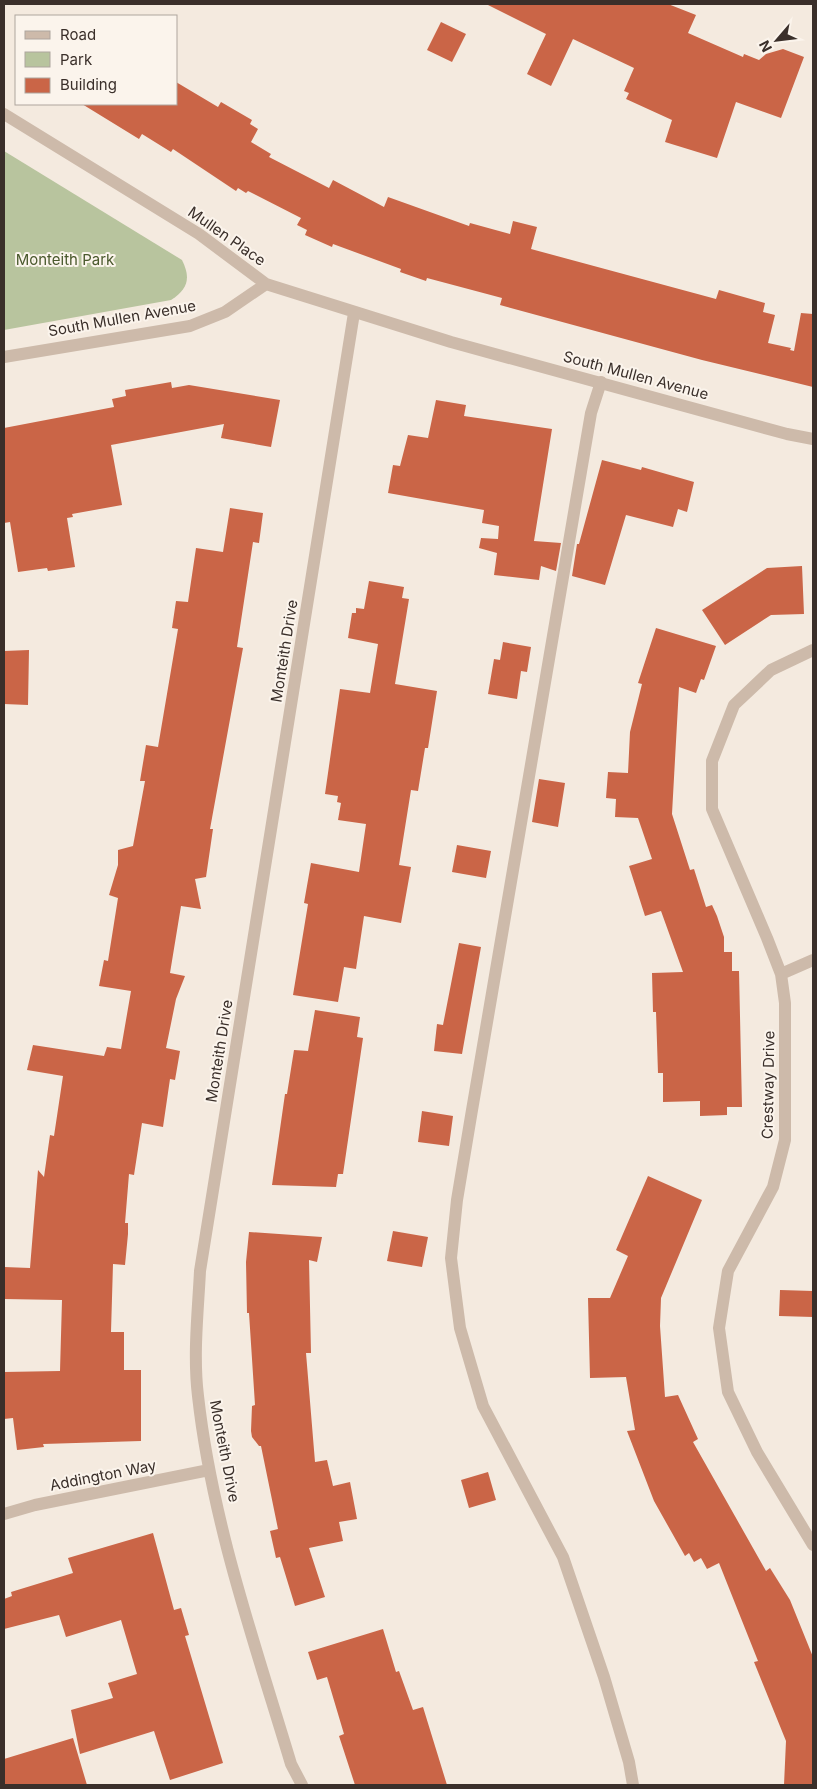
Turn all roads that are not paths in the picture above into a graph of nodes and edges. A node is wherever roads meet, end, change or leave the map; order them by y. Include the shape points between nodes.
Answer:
1 (4, 114) edge
2 (266, 284) junction
3 (354, 313) junction
4 (451, 342) joint
5 (4, 357) edge
6 (601, 382) junction
7 (813, 439) edge
8 (813, 650) edge
9 (813, 960) edge
10 (781, 974) junction
11 (209, 1470) junction
12 (4, 1514) edge
13 (813, 1545) edge
14 (302, 1785) edge
15 (633, 1785) edge

1 - 2 street, Mullen Place via 199,234
2 - 3 street, Mullen Place
2 - 5 street, South Mullen Avenue via 225,312 190,326
3 - 4 street, Mullen Place
3 - 11 street, Monteith Drive via 200,1271 196,1333 198,1394
4 - 6 street, South Mullen Avenue
6 - 7 street, South Mullen Avenue
6 - 15 street via 589,423 457,1200 451,1258 460,1328 483,1406 563,1557 604,1678
8 - 10 street, Crestway Drive via 771,670 734,705 712,761 712,809
9 - 10 street
10 - 13 street, Crestway Drive via 785,1003 786,1140 774,1187 728,1271 719,1328 728,1392 757,1452
11 - 12 street, Addington Way
11 - 14 street, Monteith Drive via 244,1607 291,1764

